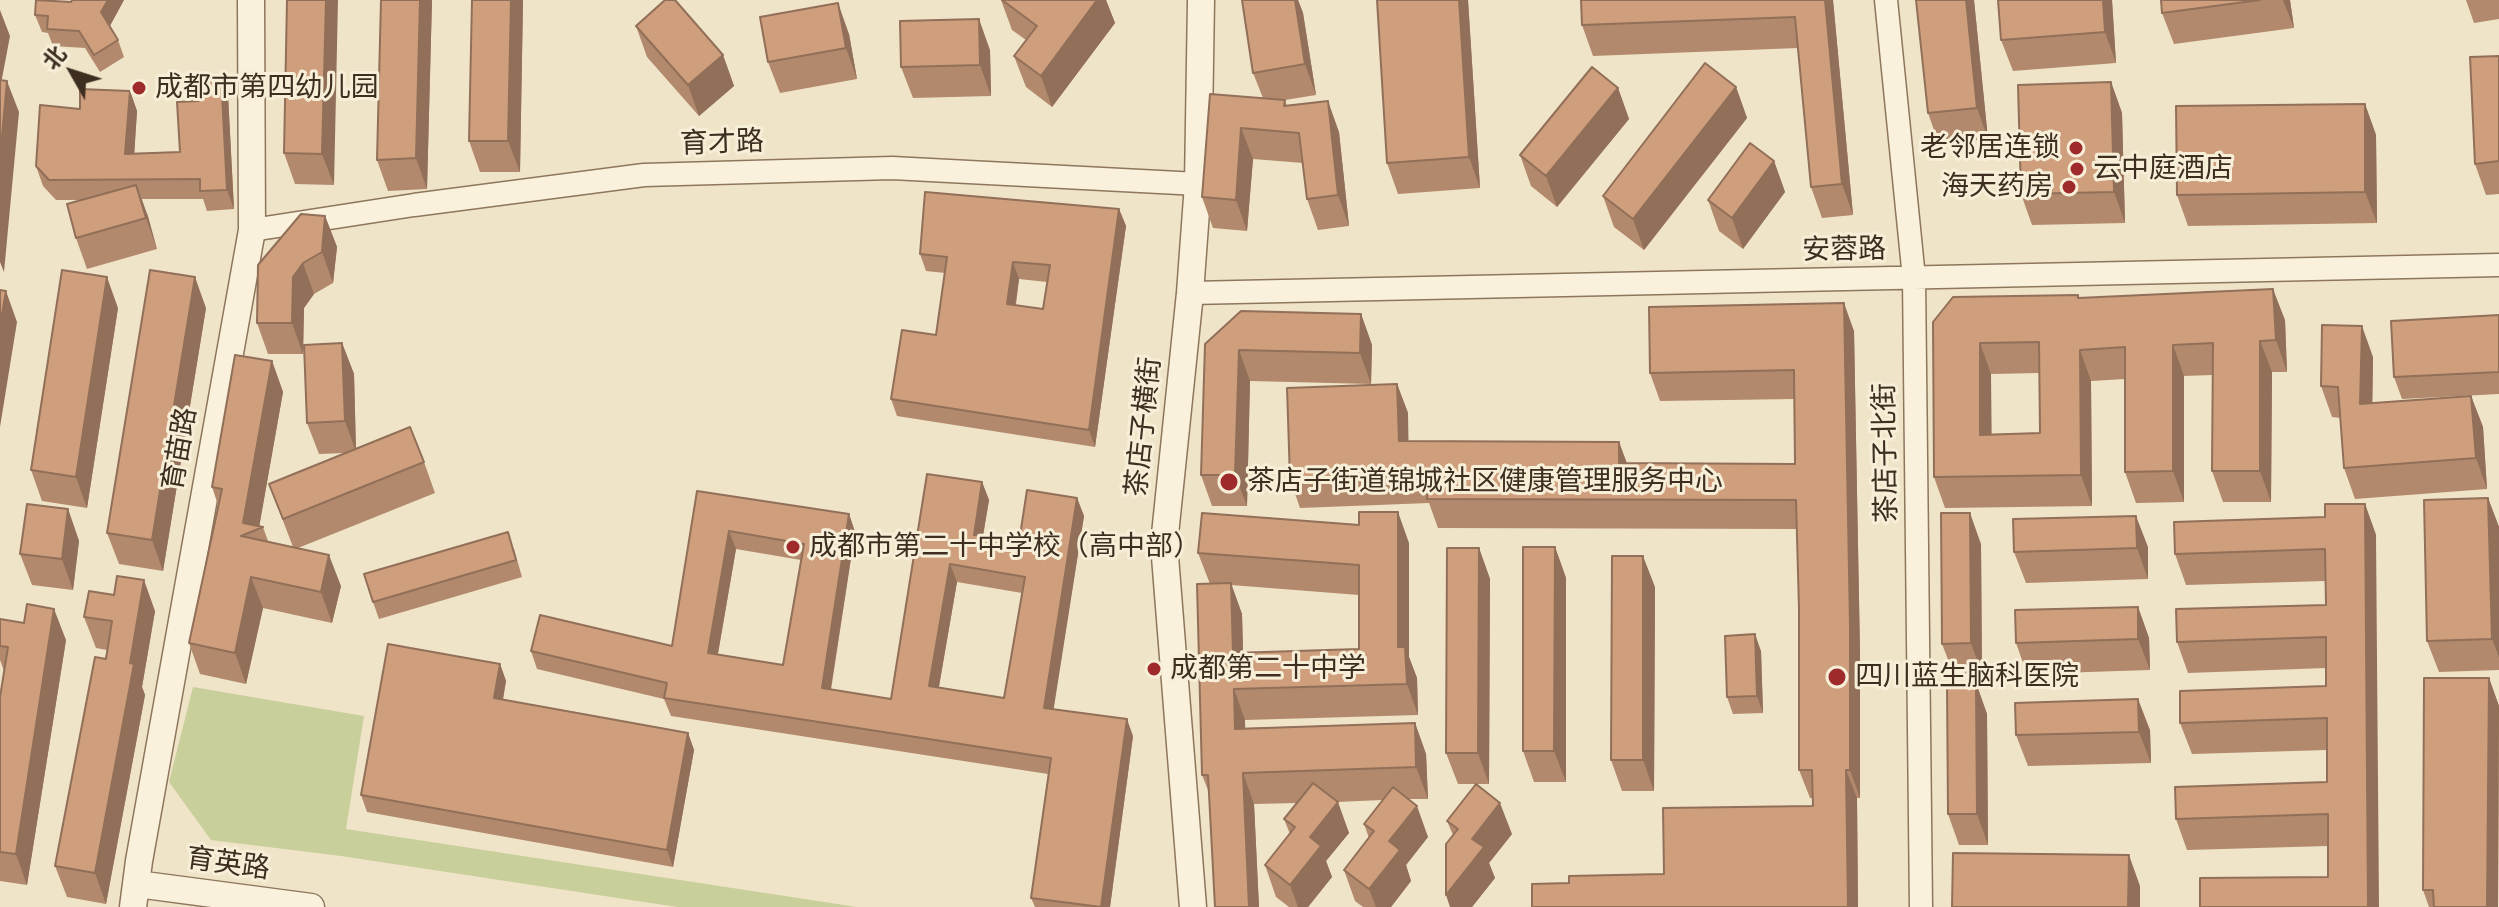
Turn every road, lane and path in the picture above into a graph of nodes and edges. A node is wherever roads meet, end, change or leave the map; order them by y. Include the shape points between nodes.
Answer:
1 (251, 0) edge
2 (1201, 0) edge
3 (1886, 0) edge
4 (1198, 184) junction
5 (252, 230) junction
6 (2499, 265) edge
7 (1914, 278) junction
8 (1190, 293) junction
9 (135, 895) edge
10 (311, 907) edge
11 (1193, 907) edge
12 (1921, 907) edge

1 - 5 street, 育苗路
2 - 4 street, 茶店子横街
3 - 7 street, 茶店子北街
4 - 5 street, 育才路 via 892,168 644,175
4 - 8 street, 茶店子横街
5 - 9 street, 育苗路
6 - 7 street, 安蓉路
7 - 8 street, 安蓉路
7 - 12 street, 茶店子北街
8 - 11 street, 茶店子横街 via 1164,544
9 - 10 street, 育英路

